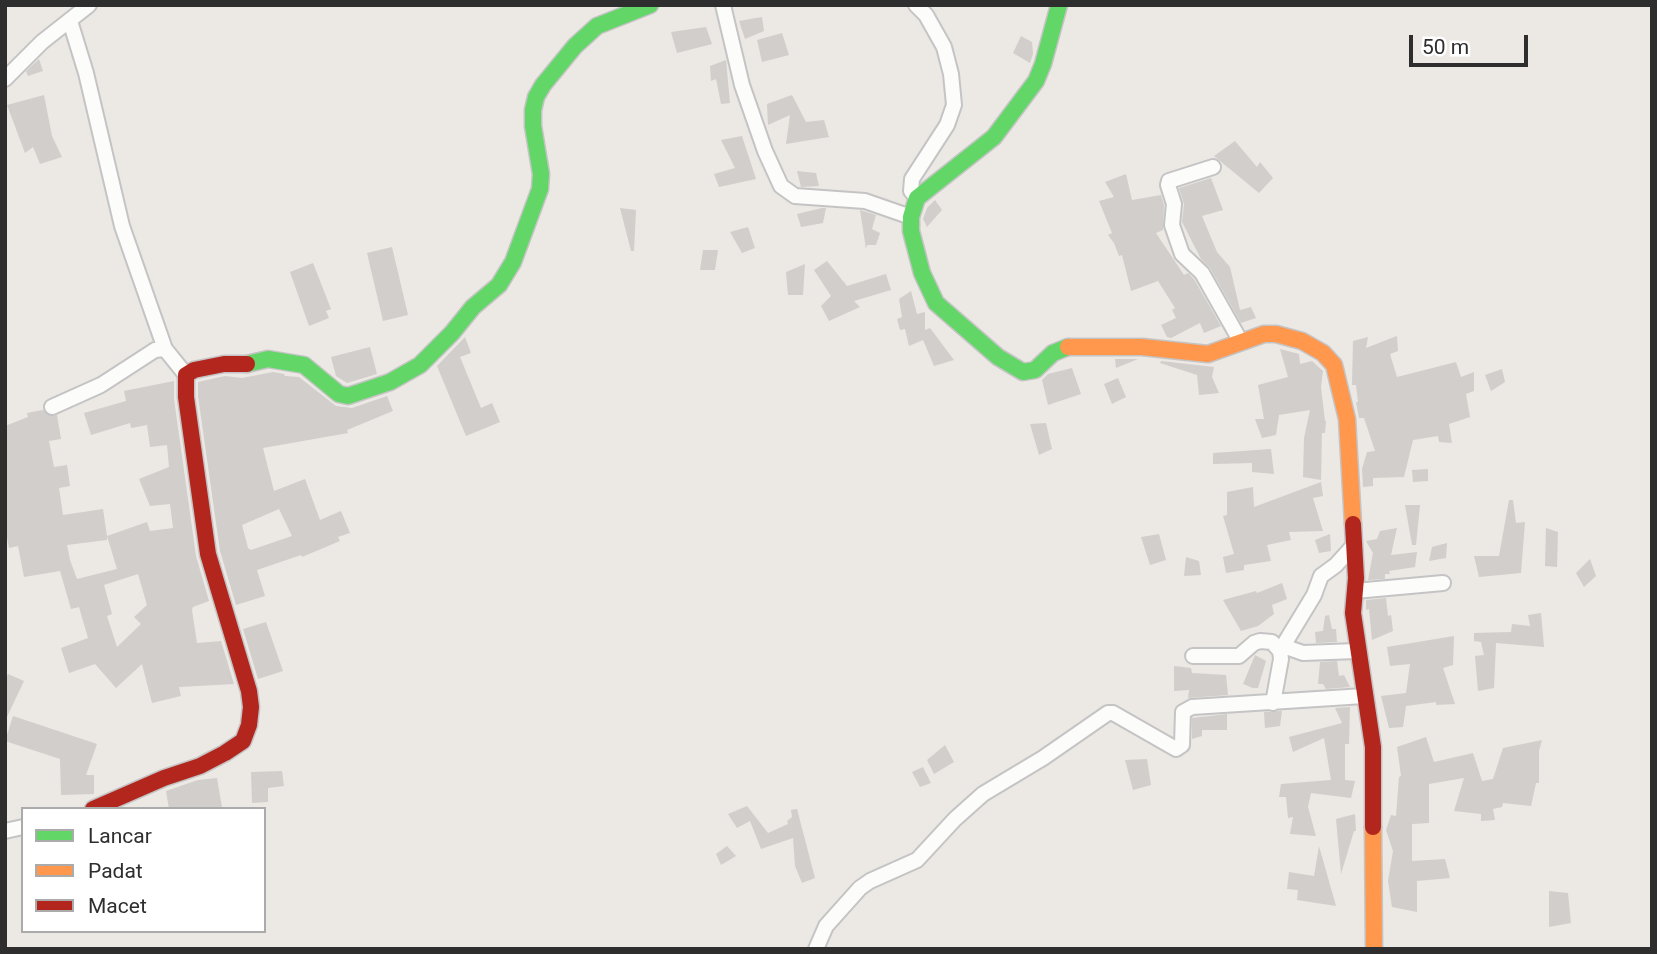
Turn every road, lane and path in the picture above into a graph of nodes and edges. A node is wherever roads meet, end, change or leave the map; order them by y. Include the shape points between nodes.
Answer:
1 (89, 5) edge
2 (650, 5) edge
3 (723, 5) edge
4 (916, 5) edge
5 (1059, 5) edge
6 (70, 21) junction
7 (5, 79) edge
8 (1213, 167) dead end
9 (917, 198) junction
10 (911, 217) junction
11 (1241, 342) junction
12 (165, 349) junction
13 (186, 375) junction
14 (52, 407) dead end
15 (1354, 545) junction
16 (1443, 583) dead end
17 (1355, 591) junction
18 (1282, 648) junction
19 (1357, 651) junction
20 (1193, 656) dead end
21 (1364, 696) junction
22 (1273, 703) junction
23 (98, 807) edge
24 (816, 949) edge
25 (1374, 949) edge

1 - 6 street
2 - 13 street via 597,26 543,85 533,110 540,188 513,262 499,285 472,307 420,365 390,382 348,396 339,394 304,365 268,359 223,364
3 - 10 street via 742,85 781,186 795,196 865,201
4 - 9 street via 944,47 954,105 947,125 912,179 911,191
5 - 9 street via 1040,73 1019,106 994,137
6 - 7 street
6 - 12 street via 122,226
8 - 11 street via 1169,181 1172,225 1182,254 1202,273
9 - 10 street
10 - 11 street via 913,243 936,303 998,357 1023,372 1035,370 1060,349 1076,346 1202,354
11 - 15 street via 1276,334 1302,341 1334,365 1347,419
12 - 13 street
12 - 14 street via 155,350 101,385
13 - 23 street via 208,554 249,691 249,725 243,741 225,753
15 - 17 street
15 - 18 street via 1321,576
16 - 17 street
17 - 19 street
18 - 19 street via 1300,653
18 - 20 street via 1260,641 1239,656
18 - 22 street
19 - 21 street
21 - 22 street
21 - 25 street via 1373,747
22 - 24 street via 1186,709 1182,745 1177,749 1108,713 974,801 917,860 860,888 826,926

